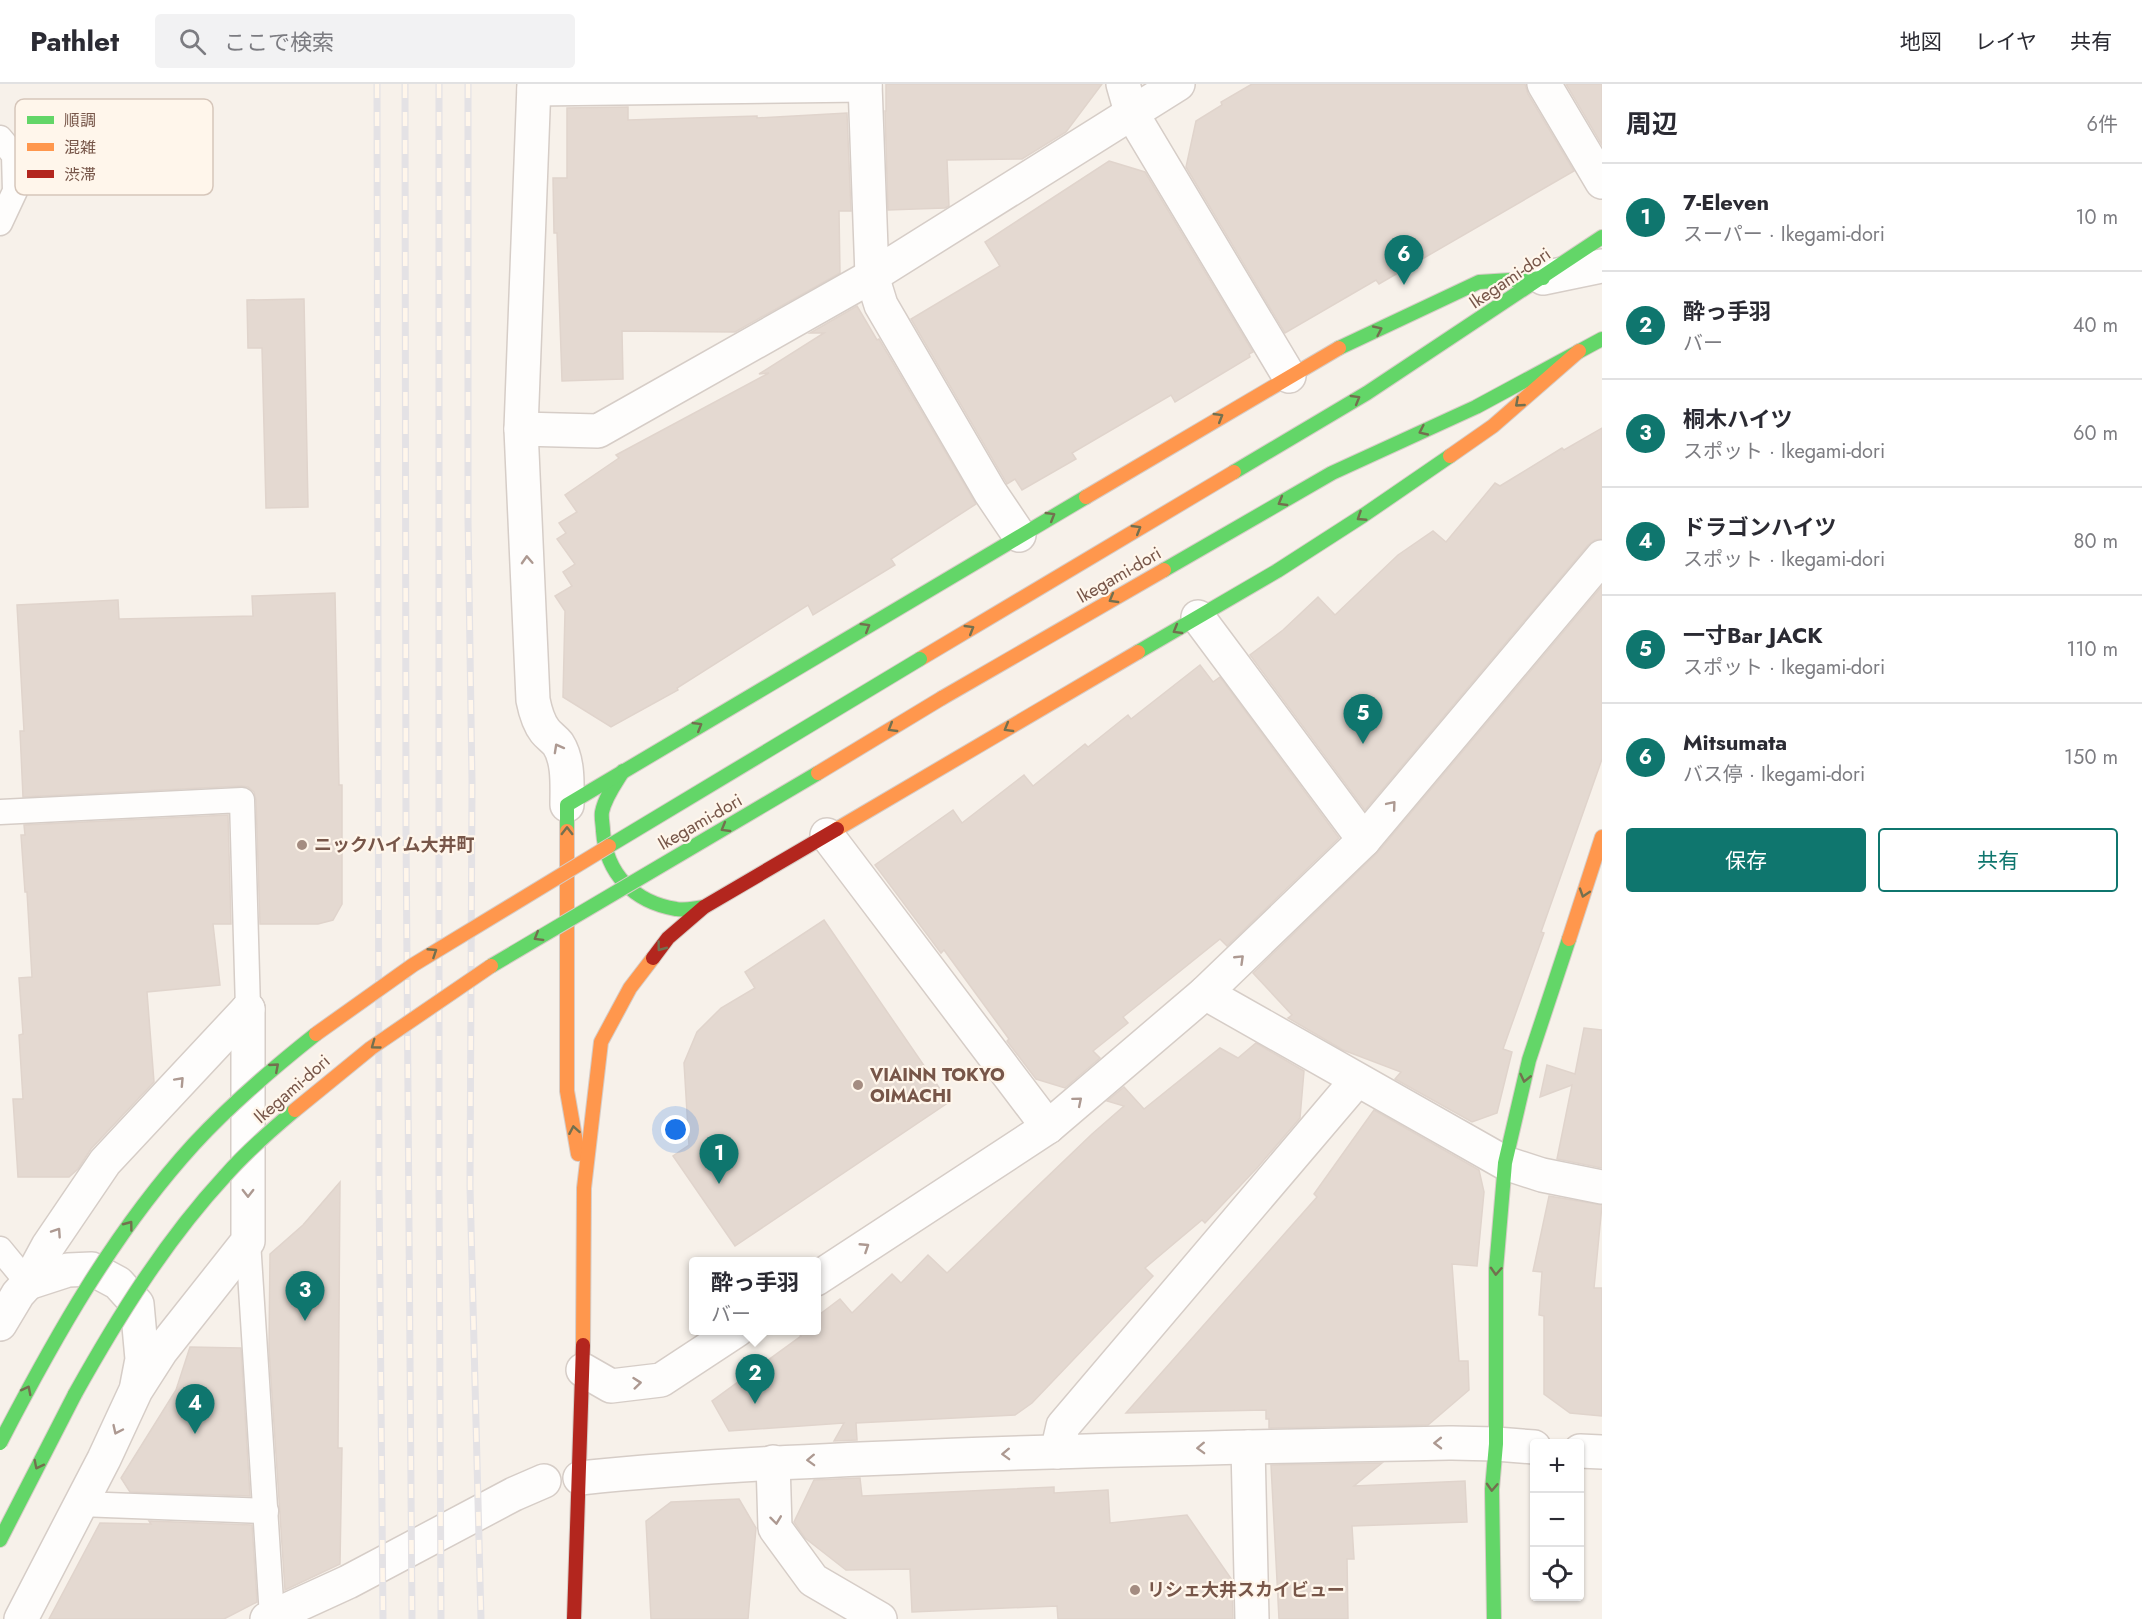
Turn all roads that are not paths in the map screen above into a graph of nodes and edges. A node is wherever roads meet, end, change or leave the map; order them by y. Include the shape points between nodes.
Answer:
1 (1178, 84) edge
2 (1544, 84) edge
3 (865, 85) edge
4 (534, 86) edge
5 (1127, 98) edge
6 (0, 138) edge
7 (1602, 182) edge
8 (0, 223) edge
9 (1602, 237) edge
10 (1602, 266) edge
11 (872, 276) junction
12 (1543, 278) junction
13 (1602, 339) edge
14 (1579, 351) junction
15 (1288, 376) junction
16 (521, 429) junction
17 (1019, 535) junction
18 (1602, 557) edge
19 (1198, 617) junction
20 (623, 771) junction
21 (567, 805) junction
22 (0, 812) edge
23 (827, 835) junction
24 (1602, 837) edge
25 (1364, 840) junction
26 (704, 907) junction
27 (1205, 993) junction
28 (248, 1009) junction
29 (1357, 1080) junction
30 (1048, 1127) junction
31 (1505, 1163) junction
32 (1602, 1187) edge
33 (584, 1188) junction
34 (249, 1241) junction
35 (0, 1249) edge
36 (821, 1276) edge
37 (28, 1283) junction
38 (0, 1324) edge
39 (729, 1335) edge
40 (583, 1370) junction
41 (136, 1390) junction
42 (0, 1443) edge
43 (1496, 1443) junction
44 (1248, 1447) junction
45 (1530, 1447) edge
46 (1584, 1451) edge
47 (1057, 1452) junction
48 (1602, 1452) edge
49 (773, 1462) junction
50 (580, 1478) junction
51 (544, 1481) dead end
52 (80, 1504) junction
53 (266, 1511) junction
54 (0, 1540) edge
55 (270, 1618) edge
56 (21, 1619) edge
57 (574, 1619) edge
58 (880, 1619) edge
59 (1252, 1619) edge
60 (1494, 1619) edge

1 - 5 street
2 - 7 street
3 - 4 street
3 - 11 street
4 - 16 street
5 - 11 street
5 - 15 street
6 - 8 lane via 14,155 15,191
9 - 12 main road, Ikegami-dori
10 - 12 street
11 - 16 street via 598,431
11 - 17 street via 881,305
15 -> 12 main road via 1336,349 1479,282
42 -> 12 main road, Ikegami-dori, bridge via 88,1283 149,1197 188,1150 278,1064 327,1024 441,947 1367,393
13 - 14 main road, Ikegami-dori
14 -> 19 main road via 1483,433 1277,571
14 -> 54 main road, Ikegami-dori, bridge via 1476,407 1332,472 942,698 540,935 346,1066 219,1181 153,1265 94,1359
17 -> 15 main road
21 -> 16 street via 566,768 559,745 544,730 533,700
20 -> 17 main road
25 -> 18 street
19 -> 23 main road
19 - 25 street
20 - 21 main road
20 - 26 main road via 609,792 602,813 611,866 631,890 653,902 678,910
33 -> 21 main road via 567,1091
22 - 28 lane via 242,800
23 - 26 main road
23 - 30 street
24 -> 31 main road via 1529,1060
27 -> 25 street
26 -> 33 main road via 668,938 630,988 601,1042
27 - 29 street
30 -> 27 street
28 -> 34 street
37 -> 28 street via 105,1162
29 - 31 street
29 - 47 street via 1063,1426
36 -> 30 street
31 - 32 street
31 -> 43 main road via 1496,1269
33 - 40 main road
34 - 41 street via 161,1351
34 - 53 lane
35 - 37 lane
37 - 38 street
37 - 41 street via 68,1270 92,1269 118,1283 137,1304 142,1359
40 -> 39 street via 610,1386 661,1380
40 - 50 main road
41 -> 52 street
43 -> 44 street
43 - 45 street
43 -> 60 main road via 1492,1489
44 -> 47 street
44 - 59 street
46 - 48 street
47 -> 49 street
49 - 50 street
49 -> 58 street via 775,1528 813,1580
50 - 57 main road
51 - 55 street
52 - 53 lane
52 - 56 street
53 - 55 lane

